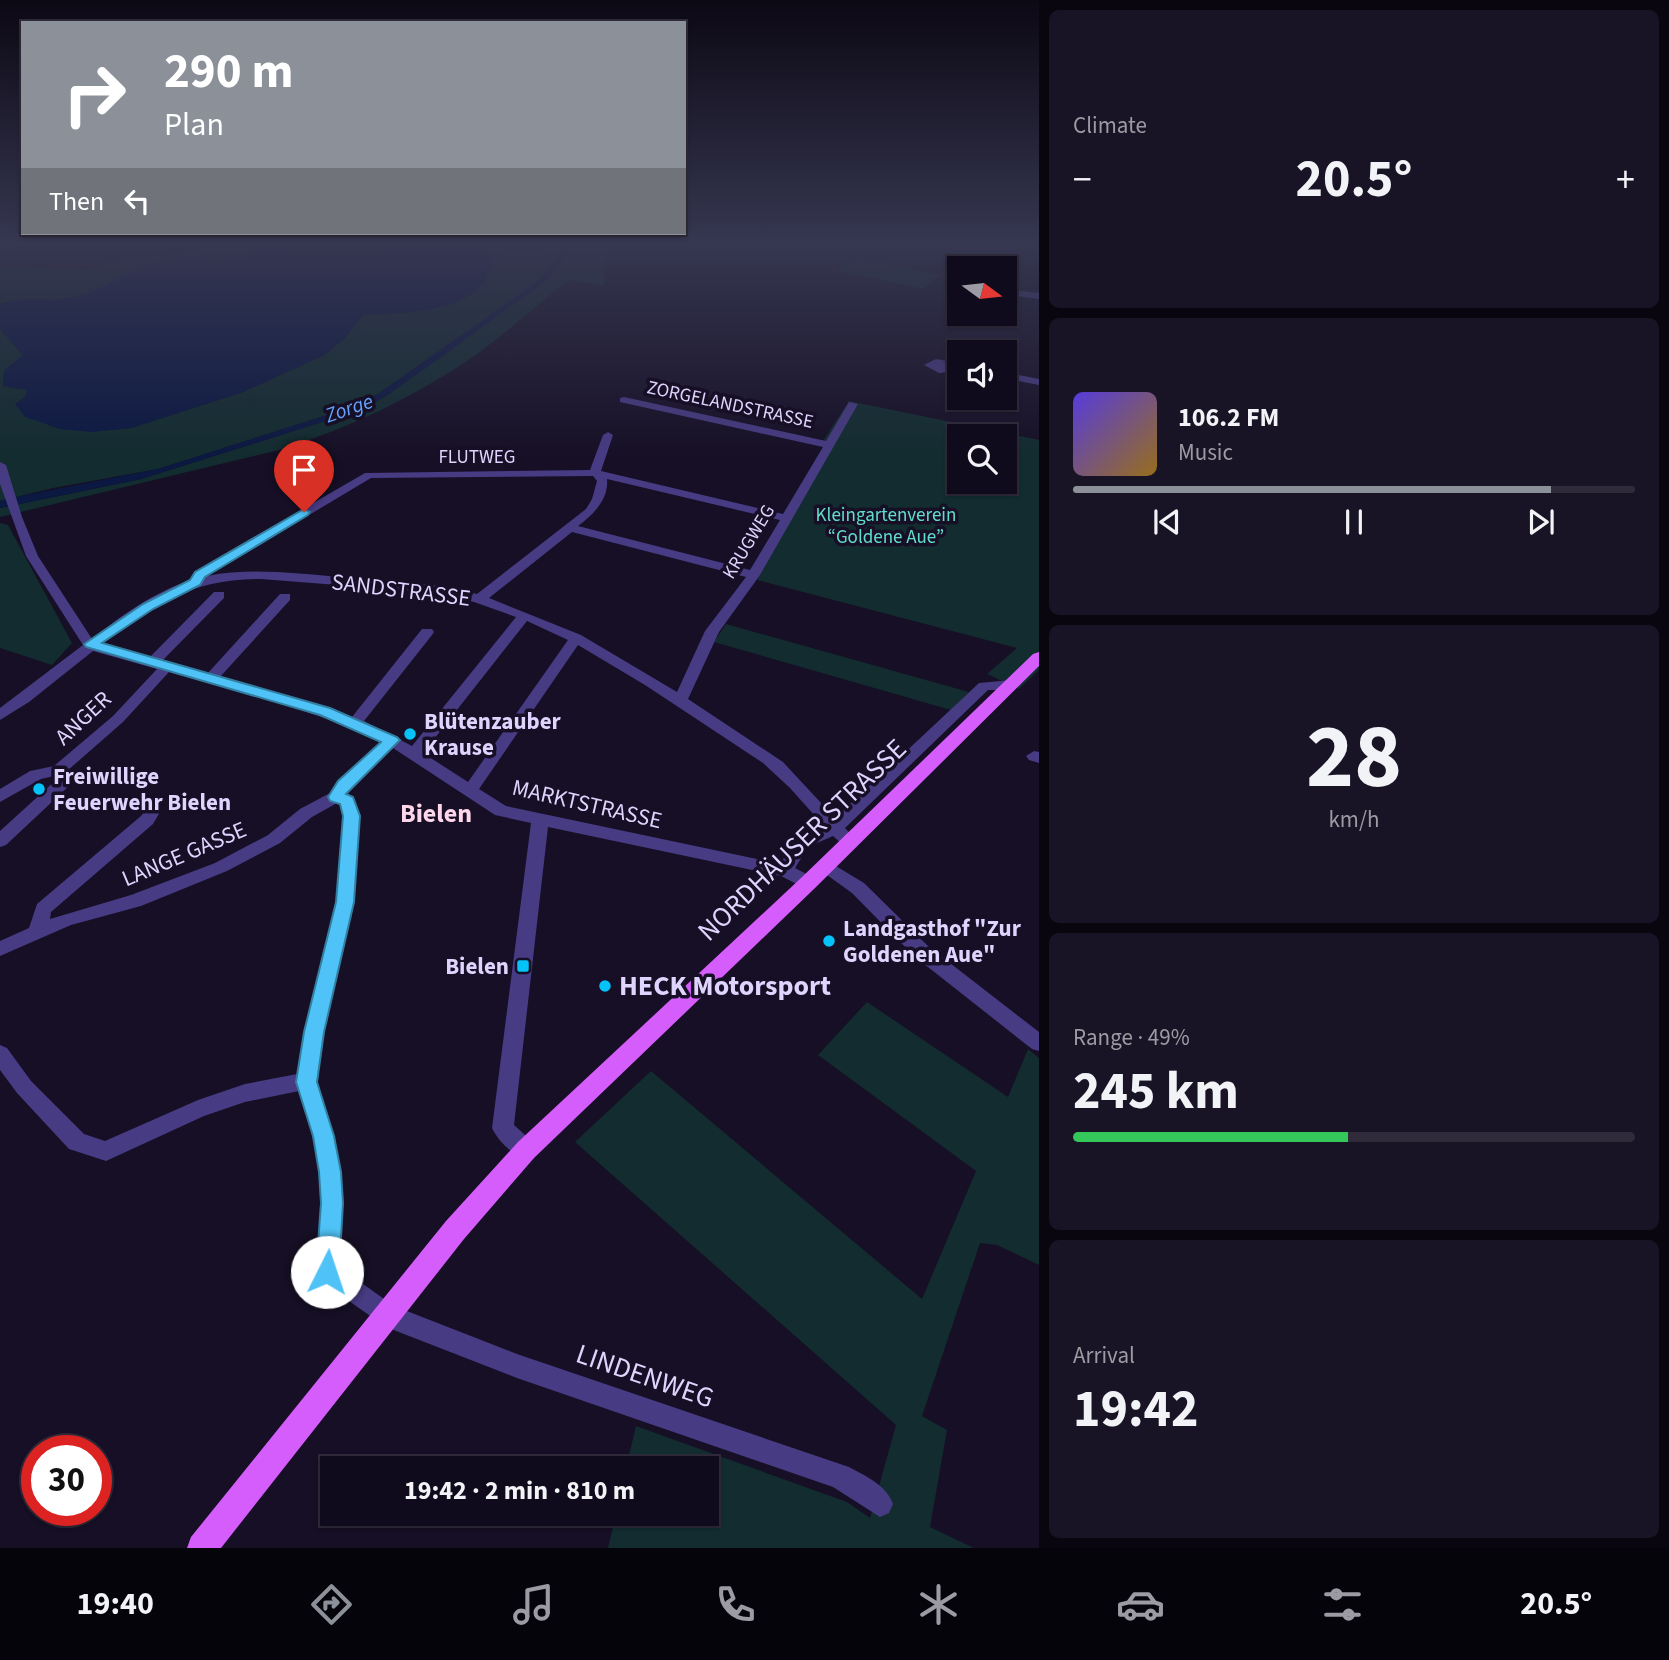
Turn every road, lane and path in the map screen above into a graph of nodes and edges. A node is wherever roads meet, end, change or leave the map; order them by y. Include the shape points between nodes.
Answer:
1 (1017, 378) edge
2 (1039, 382) edge
3 (624, 400) dead end
4 (853, 404) dead end
5 (608, 435) dead end
6 (828, 445) junction
7 (0, 465) edge
8 (596, 473) junction
9 (786, 518) junction
10 (568, 527) junction
11 (754, 575) junction
12 (196, 583) junction
13 (219, 596) dead end
14 (285, 597) dead end
15 (479, 599) junction
16 (524, 616) junction
17 (427, 632) dead end
18 (576, 638) junction
19 (91, 644) junction
20 (1039, 657) edge
21 (159, 665) junction
22 (210, 679) junction
23 (1011, 685) junction
24 (680, 701) junction
25 (0, 715) edge
26 (355, 723) junction
27 (392, 740) junction
28 (414, 754) junction
29 (59, 770) junction
30 (470, 791) junction
31 (0, 796) edge
32 (336, 797) junction
33 (148, 803) dead end
34 (540, 821) junction
35 (833, 829) junction
36 (0, 841) edge
37 (850, 842) junction
38 (826, 866) junction
39 (785, 872) junction
40 (808, 883) junction
41 (38, 930) junction
42 (0, 949) edge
43 (1038, 1046) edge
44 (0, 1054) edge
45 (306, 1082) junction
46 (526, 1150) junction
47 (386, 1315) junction
48 (880, 1504) dead end
49 (202, 1548) edge

1 - 2 street
3 - 6 street, ZORGELANDSTRASSE
4 - 6 street, KRUGWEG
5 - 8 street
6 - 9 street, KRUGWEG
7 - 19 street via 32,556
8 - 9 street, FLUTWEG
8 - 10 street via 603,481 598,499
8 - 12 street, FLUTWEG via 369,475 199,575
9 - 11 street, KRUGWEG
10 - 11 street
10 - 15 street
11 - 24 street, KRUGWEG via 712,631
12 - 15 street, SANDSTRASSE via 279,576
12 - 19 street, SANDSTRASSE via 148,606
13 - 21 street, ANGER
14 - 22 street
15 - 16 street, SANDSTRASSE
16 - 18 street, SANDSTRASSE
16 - 28 street
17 - 26 street
18 - 24 street, SANDSTRASSE
18 - 30 street
19 - 21 street, MARKTSTRASSE
19 - 25 street, SANDSTRASSE via 48,682
20 - 23 main road, NORDHÄUSER STRASSE
21 - 22 street, MARKTSTRASSE
21 - 29 street, ANGER via 118,719
22 - 26 street, MARKTSTRASSE
23 - 35 street via 984,686
23 - 37 main road, NORDHÄUSER STRASSE
24 - 35 street, SANDSTRASSE via 779,768
26 - 27 street, MARKTSTRASSE
27 - 28 street, MARKTSTRASSE
27 - 32 street
28 - 30 street, MARKTSTRASSE
29 - 31 street, ANGER via 36,775
29 - 36 street, ANGER via 64,781
30 - 34 street, MARKTSTRASSE via 501,811
32 - 41 street, LANGE GASSE via 306,813 274,839 221,867 135,901
32 - 45 street via 347,801 352,816 345,902
33 - 41 street via 152,812 147,820 43,909
34 - 39 street, MARKTSTRASSE
34 - 46 street via 503,1128
35 - 37 street, SANDSTRASSE
35 - 39 street via 803,839
37 - 38 main road, NORDHÄUSER STRASSE
38 - 40 main road, NORDHÄUSER STRASSE
38 - 43 street via 858,888 920,951
39 - 40 street, MARKTSTRASSE
40 - 46 main road, NORDHÄUSER STRASSE
41 - 42 street, LANGE GASSE
44 - 45 street via 24,1087 77,1142 106,1151 209,1106
45 - 47 street via 330,1172 327,1272
46 - 47 main road, NORDHÄUSER STRASSE
47 - 48 street, LINDENWEG via 517,1366 840,1476
47 - 49 main road, NORDHÄUSER STRASSE

